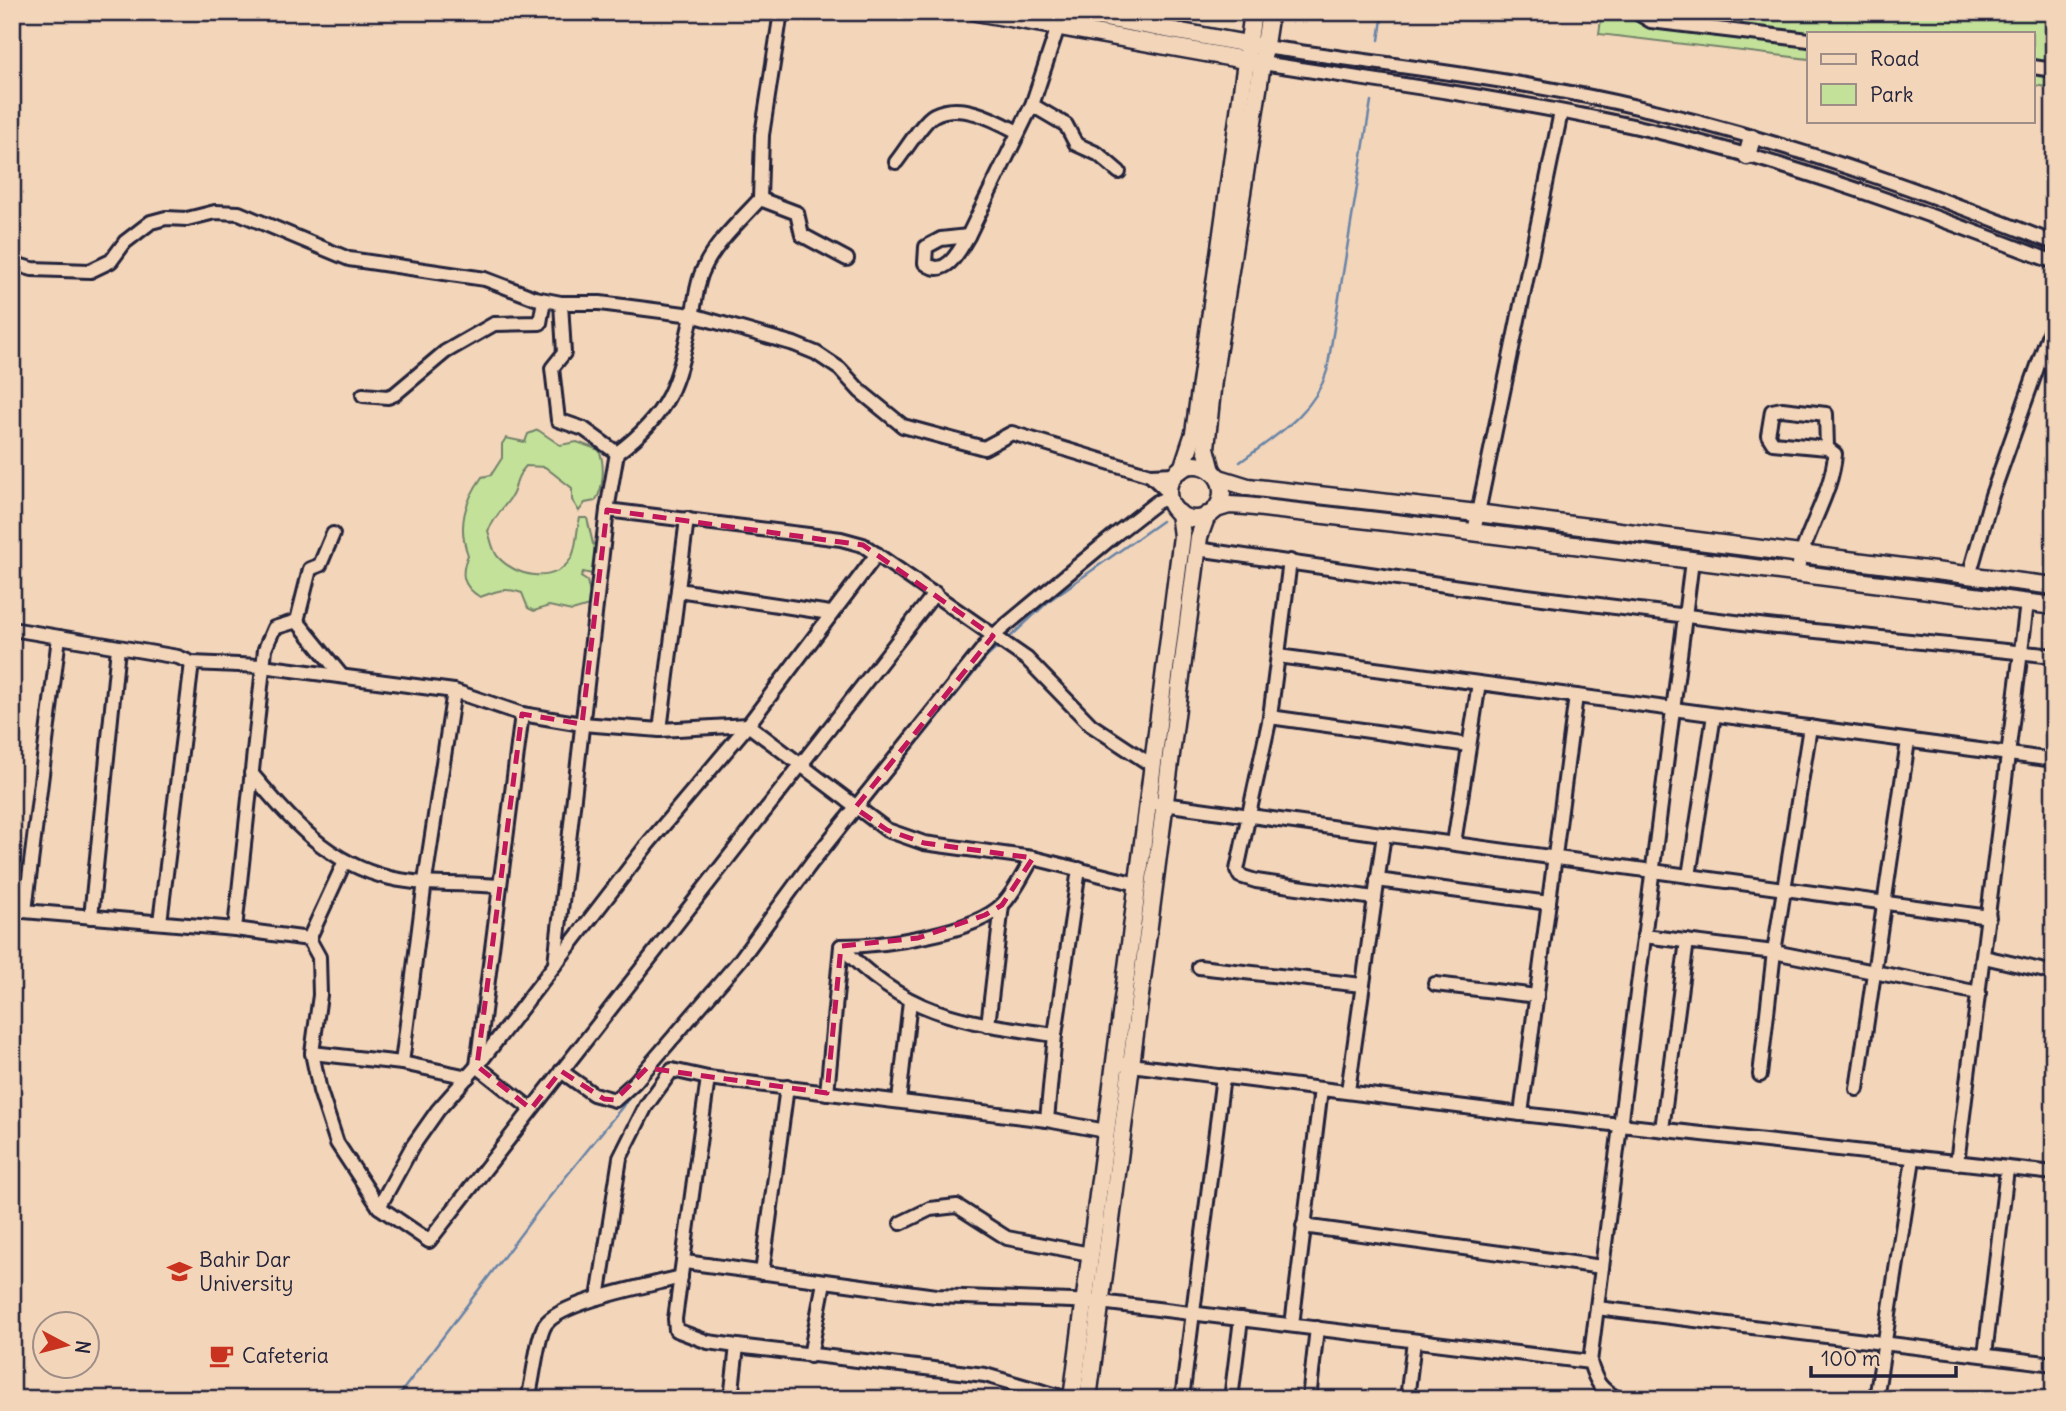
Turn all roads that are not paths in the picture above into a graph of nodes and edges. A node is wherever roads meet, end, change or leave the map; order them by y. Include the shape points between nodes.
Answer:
1 (781, 12) edge
2 (976, 12) edge
3 (1071, 12) edge
4 (1253, 12) edge
5 (1270, 12) edge
6 (1636, 12) edge
7 (1058, 27) junction
8 (1807, 40) edge
9 (1255, 54) junction
10 (2035, 67) edge
11 (2054, 70) edge
12 (1032, 105) junction
13 (1561, 112) junction
14 (1018, 132) junction
15 (1752, 138) junction
16 (1747, 156) junction
17 (897, 162) dead end
18 (1119, 172) dead end
19 (760, 199) junction
20 (968, 236) dead end
21 (2054, 243) edge
22 (847, 260) dead end
23 (2054, 262) edge
24 (12, 263) edge
25 (544, 300) junction
26 (561, 303) junction
27 (692, 315) junction
28 (2054, 320) edge
29 (363, 395) dead end
30 (1827, 448) junction
31 (617, 453) junction
32 (1178, 471) junction
33 (1215, 474) junction
34 (1150, 475) junction
35 (1169, 495) junction
36 (607, 510) junction
37 (1212, 512) junction
38 (1179, 513) junction
39 (1477, 513) junction
40 (687, 519) junction
41 (1474, 532) junction
42 (333, 534) dead end
43 (1197, 549) junction
44 (877, 554) junction
45 (1800, 555) junction
46 (1290, 561) junction
47 (1692, 561) junction
48 (1916, 570) junction
49 (1797, 574) junction
50 (1969, 576) junction
51 (2054, 586) edge
52 (678, 590) junction
53 (1914, 590) junction
54 (935, 593) junction
55 (2026, 603) junction
56 (2054, 606) edge
57 (830, 613) junction
58 (1686, 614) junction
59 (297, 621) junction
60 (12, 629) edge
61 (59, 636) junction
62 (993, 636) junction
63 (118, 648) junction
64 (2020, 653) junction
65 (1278, 656) junction
66 (2054, 656) edge
67 (192, 663) junction
68 (262, 666) junction
69 (341, 675) junction
70 (1479, 683) junction
71 (454, 691) junction
72 (1576, 696) junction
73 (1673, 709) junction
74 (522, 714) junction
75 (1714, 715) junction
76 (1270, 717) junction
77 (582, 724) junction
78 (748, 725) junction
79 (1811, 727) junction
80 (660, 730) junction
81 (1908, 741) junction
82 (1469, 745) junction
83 (2007, 754) junction
84 (2054, 760) edge
85 (801, 763) junction
86 (1153, 766) junction
87 (251, 773) junction
88 (1156, 803) junction
89 (856, 809) junction
90 (1250, 815) junction
91 (1384, 834) junction
92 (1454, 843) junction
93 (1555, 857) junction
94 (1033, 858) junction
95 (345, 861) junction
96 (1079, 869) junction
97 (1653, 870) junction
98 (1689, 876) junction
99 (1377, 880) junction
100 (425, 881) junction
101 (1138, 884) junction
102 (498, 886) junction
103 (1787, 889) junction
104 (1374, 898) junction
105 (1883, 902) junction
106 (1549, 903) junction
107 (1002, 905) junction
108 (18, 911) edge
109 (91, 917) junction
110 (1989, 917) junction
111 (160, 922) junction
112 (235, 929) junction
113 (1140, 930) junction
114 (1644, 936) junction
115 (309, 939) junction
116 (1687, 942) junction
117 (841, 946) junction
118 (1774, 952) junction
119 (1984, 957) junction
120 (555, 963) junction
121 (1199, 967) dead end
122 (1872, 971) junction
123 (2054, 973) edge
124 (1435, 984) dead end
125 (1362, 985) junction
126 (1979, 993) junction
127 (1536, 996) junction
128 (910, 1001) junction
129 (989, 1025) junction
130 (1055, 1035) junction
131 (312, 1053) junction
132 (402, 1063) junction
133 (1122, 1064) junction
134 (477, 1066) junction
135 (648, 1068) junction
136 (672, 1070) junction
137 (561, 1071) junction
138 (1760, 1075) dead end
139 (1223, 1076) junction
140 (468, 1077) junction
141 (708, 1078) junction
142 (787, 1087) junction
143 (1321, 1089) junction
144 (1857, 1089) dead end
145 (1348, 1091) junction
146 (827, 1093) junction
147 (899, 1101) junction
148 (531, 1109) junction
149 (1521, 1114) junction
150 (1047, 1120) junction
151 (1620, 1124) junction
152 (1662, 1129) junction
153 (1106, 1131) junction
154 (1913, 1159) junction
155 (1957, 1163) junction
156 (2007, 1169) junction
157 (2054, 1174) edge
158 (379, 1207) junction
159 (901, 1223) dead end
160 (1303, 1226) junction
161 (1090, 1254) junction
162 (685, 1262) junction
163 (1602, 1266) junction
164 (762, 1273) junction
165 (681, 1277) junction
166 (824, 1282) junction
167 (598, 1298) junction
168 (1092, 1302) junction
169 (1597, 1308) junction
170 (1193, 1313) junction
171 (1241, 1319) junction
172 (1292, 1325) junction
173 (1317, 1328) junction
174 (1414, 1341) junction
175 (1884, 1343) junction
176 (737, 1346) junction
177 (1985, 1355) junction
178 (810, 1356) junction
179 (1590, 1362) junction
180 (2054, 1364) edge
181 (527, 1399) edge
182 (731, 1399) edge
183 (1070, 1399) edge
184 (1087, 1399) edge
185 (1182, 1399) edge
186 (1231, 1399) edge
187 (1309, 1399) edge
188 (1407, 1399) edge
189 (1619, 1399) edge
190 (1876, 1399) edge

1 - 19 street via 762,135
2 - 7 main road
3 - 9 main road
4 - 9 main road
5 - 9 main road
6 - 8 street via 1651,21
7 - 9 main road
7 - 12 street
9 - 13 street
9 - 15 street via 1566,92
9 - 32 main road via 1194,433
9 - 33 main road via 1206,448
10 - 11 street
12 - 14 street
12 - 18 street via 1066,125 1076,144 1098,154
13 - 16 street
13 - 39 street
14 - 17 street via 982,114 952,110 933,115
14 - 20 street
15 - 16 main road
15 - 21 street via 1884,178
16 - 23 street via 1877,197
19 - 22 street via 797,213 802,235
19 - 27 street via 707,262
24 - 25 street via 32,269 90,271 111,261 125,242 151,222 227,212 248,216 349,259 485,279
25 - 26 street
25 - 29 street via 540,323 494,324 445,352 396,394
26 - 27 street via 600,303
26 - 31 street via 564,353 552,368 558,420 584,429
27 - 31 street via 668,403 645,433
27 - 34 street via 816,353 903,426 984,449 1012,433
28 - 50 street via 1992,495
30 - 30 street via 1826,414 1772,411 1768,435 1773,443
30 - 45 street via 1836,454 1832,471
31 - 36 street
32 - 33 main road via 1197,465
32 - 34 street
32 - 35 main road
33 - 37 main road via 1222,494
33 - 39 main road via 1248,487
34 - 35 street
35 - 38 main road
35 - 62 street
36 - 40 street
36 - 77 street
37 - 38 main road via 1193,518
37 - 41 main road via 1229,505 1246,506
37 - 43 main road
38 - 86 main road via 1182,536
39 - 41 street
39 - 45 main road
40 - 44 street via 841,539
40 - 52 street
41 - 47 main road
42 - 59 street via 320,565 310,569
43 - 46 street
43 - 88 main road
44 - 54 street
44 - 57 street
45 - 48 main road
45 - 49 street
46 - 58 street via 1487,591
46 - 65 street
47 - 49 main road
47 - 58 street
48 - 50 main road
48 - 53 main road
49 - 53 main road
50 - 51 main road
52 - 57 street
52 - 80 street
53 - 55 main road
54 - 62 street
54 - 85 street
55 - 56 main road
55 - 64 street
57 - 78 street
58 - 64 street
58 - 73 street
59 - 68 street via 274,628
59 - 69 street
60 - 61 street
61 - 63 street
61 - 108 street
62 - 86 street via 1027,659 1091,725
62 - 89 street
63 - 67 street
63 - 109 street
64 - 66 street
64 - 83 street
65 - 70 street
65 - 76 street
67 - 68 street
67 - 111 street
68 - 69 street
68 - 87 street
69 - 71 street
70 - 72 street
70 - 82 street
71 - 74 street
71 - 100 street
72 - 73 street
72 - 93 street
73 - 75 street
73 - 97 street
74 - 77 street
74 - 102 street
75 - 79 street
75 - 98 street
76 - 82 street
76 - 90 street
77 - 80 street
77 - 120 street
78 - 80 street
78 - 85 street
78 - 120 street
79 - 81 street
79 - 103 street
81 - 83 street
81 - 105 street
82 - 92 street
83 - 84 street
83 - 110 street
85 - 89 street
85 - 137 street
86 - 88 main road
87 - 95 street via 293,822
87 - 112 street
88 - 90 street
88 - 101 main road
88 - 113 main road
89 - 94 street via 887,830 924,843
89 - 135 street via 740,960
90 - 91 street
90 - 104 street via 1237,870 1240,876
91 - 92 street
91 - 99 street
92 - 93 street
93 - 97 street
93 - 106 street
94 - 96 street
94 - 107 street
95 - 100 street via 391,879
95 - 115 street
96 - 101 street
96 - 130 street
97 - 98 street
97 - 114 street
98 - 103 street
99 - 104 street
99 - 106 street
100 - 102 street
100 - 132 street
101 - 113 main road
102 - 134 street
103 - 105 street
103 - 118 street
104 - 125 street
105 - 110 street
105 - 122 street
106 - 127 street
107 - 117 street via 918,939
107 - 129 street
108 - 109 street
109 - 111 street
110 - 119 street
111 - 112 street
112 - 115 street
113 - 133 main road
114 - 116 street
114 - 151 street
115 - 131 street via 319,957 320,995
116 - 118 street
116 - 152 street
117 - 128 street via 863,971
117 - 146 street
118 - 122 street
118 - 138 street
119 - 123 street
119 - 126 street
120 - 134 street
121 - 125 street
122 - 126 street
122 - 144 street
124 - 127 street
125 - 145 street
126 - 155 street
127 - 149 street
128 - 129 street via 926,1010
128 - 147 street
129 - 130 street
130 - 150 street
131 - 132 street
131 - 158 street via 337,1143
132 - 140 street
133 - 139 street
133 - 153 main road
133 - 168 main road
134 - 140 street
134 - 148 street
135 - 136 street
135 - 137 street via 615,1100 593,1094
136 - 141 street
136 - 167 street via 646,1105 620,1158
137 - 148 street
139 - 143 street
139 - 170 street
140 - 158 street via 412,1147
141 - 142 street
141 - 162 street
142 - 146 street
142 - 164 street
143 - 145 street
143 - 160 street
145 - 149 street
146 - 147 street
147 - 150 street
148 - 158 street via 429,1241
149 - 151 street
150 - 153 street
151 - 152 street
151 - 163 street
152 - 154 street
153 - 161 main road
154 - 155 street
154 - 175 street
155 - 156 street
156 - 157 street
156 - 177 street
159 - 161 street via 930,1209 957,1206 1007,1238
160 - 163 street
160 - 172 street
161 - 168 main road
162 - 164 street
162 - 165 street
163 - 169 street
164 - 166 street
165 - 167 street
165 - 176 street via 676,1330
166 - 168 street via 936,1296
166 - 178 street
167 - 181 street via 544,1326
168 - 170 street
168 - 183 main road
168 - 184 main road
169 - 175 street
169 - 179 street
170 - 171 street
170 - 185 street
171 - 172 street
171 - 186 street
172 - 173 street
173 - 174 street
173 - 187 street
174 - 179 street
174 - 188 street
175 - 177 street
175 - 190 street
176 - 178 street
176 - 182 street
177 - 180 street
178 - 183 street via 985,1375
179 - 189 street via 1596,1382

